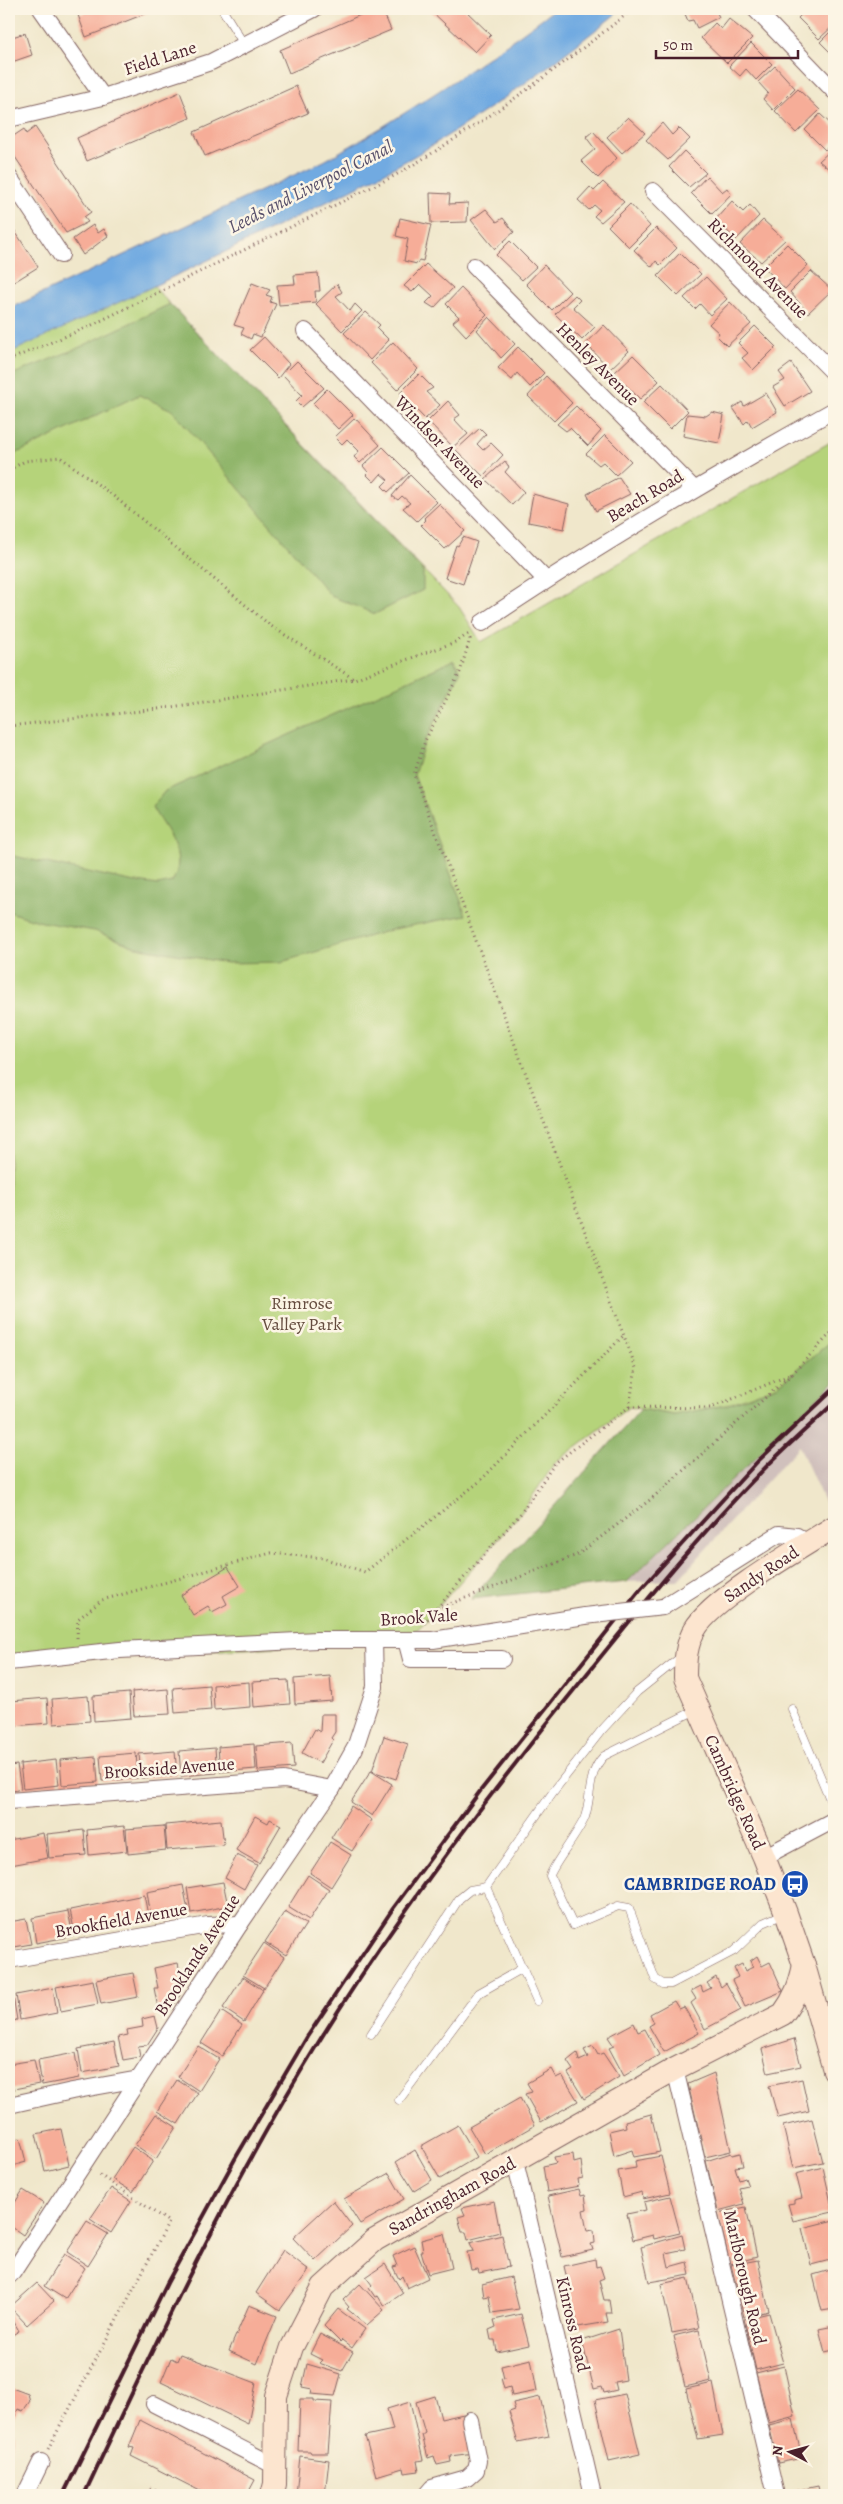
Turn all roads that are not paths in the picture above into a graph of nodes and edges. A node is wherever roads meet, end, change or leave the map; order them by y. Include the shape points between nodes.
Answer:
1 (41, 9) edge
2 (222, 9) edge
3 (314, 9) edge
4 (755, 9) edge
5 (245, 46) junction
6 (834, 90) edge
7 (103, 97) junction
8 (9, 119) edge
9 (9, 177) edge
10 (653, 191) dead end
11 (61, 255) dead end
12 (474, 266) dead end
13 (305, 331) dead end
14 (834, 373) edge
15 (834, 410) edge
16 (694, 489) junction
17 (546, 580) junction
18 (482, 623) dead end
19 (834, 1527) edge
20 (807, 1543) junction
21 (695, 1628) joint
22 (374, 1640) junction
23 (406, 1640) junction
24 (686, 1653) junction
25 (502, 1659) dead end
26 (9, 1662) edge
27 (792, 1709) dead end
28 (698, 1710) junction
29 (332, 1789) junction
30 (9, 1800) edge
31 (834, 1809) edge
32 (834, 1820) edge
33 (764, 1857) junction
34 (486, 1888) junction
35 (786, 1913) junction
36 (240, 1924) junction
37 (9, 1960) edge
38 (804, 1965) junction
39 (523, 1968) junction
40 (537, 2001) dead end
41 (783, 2014) junction
42 (824, 2030) junction
43 (371, 2034) dead end
44 (675, 2069) junction
45 (834, 2070) edge
46 (139, 2078) junction
47 (399, 2100) dead end
48 (9, 2105) edge
49 (515, 2161) junction
50 (9, 2276) edge
51 (154, 2404) dead end
52 (470, 2420) dead end
53 (41, 2462) road end
54 (275, 2466) junction
55 (25, 2495) edge
56 (272, 2495) edge
57 (426, 2495) edge
58 (593, 2495) edge
59 (776, 2495) edge

1 - 7 street
2 - 5 lane
3 - 5 street, Field Lane
4 - 6 street
5 - 7 street, Field Lane via 211,62
7 - 8 street, Field Lane
9 - 11 street
10 - 14 street, Richmond Avenue
12 - 16 street, Henley Avenue
13 - 17 street, Windsor Avenue
15 - 16 street, Beach Road
16 - 17 street, Beach Road
17 - 18 street, Beach Road
19 - 20 main road, Sandy Road
20 - 21 main road, Sandy Road via 716,1605
20 - 23 street, Brook Vale, bridge via 797,1536 778,1534 663,1607 433,1640
21 - 24 main road, Cambridge Road
22 - 23 street, Brook Vale
22 - 26 street, Brook Vale via 317,1640 77,1654
22 - 29 street, Brooklands Avenue via 376,1687 355,1748
23 - 25 street via 411,1659
24 - 28 main road, Cambridge Road via 685,1678
24 - 34 lane via 637,1692 601,1731 537,1814
27 - 31 lane
28 - 33 main road, Cambridge Road
28 - 35 lane via 604,1756 596,1764 584,1819 570,1845 550,1869 550,1876 573,1925 618,1906 630,1908 655,1979 663,1984 671,1984 734,1951 763,1922
29 - 30 street, Brookside Avenue via 284,1780
29 - 36 street, Brooklands Avenue
32 - 33 street
33 - 35 main road, Cambridge Road
34 - 39 lane
34 - 43 lane via 470,1890 459,1899
35 - 38 main road, Cambridge Road
36 - 37 street, Brookfield Avenue via 208,1925
36 - 46 street, Brooklands Avenue
38 - 41 main road via 800,1985
38 - 42 main road, Cambridge Road
39 - 40 lane
39 - 47 lane via 479,1993
41 - 42 main road via 808,2018
41 - 44 main road, Sandringham Road
42 - 45 main road, Cambridge Road
44 - 49 main road, Sandringham Road
44 - 59 street, Marlborough Road
46 - 48 street
46 - 50 street, Brooklands Avenue
49 - 54 main road, Sandringham Road via 375,2240 323,2287 292,2347 276,2396
49 - 58 street, Kinross Road
51 - 54 street
52 - 57 street via 478,2461 476,2470 467,2478 432,2488
53 - 55 street
54 - 56 main road, Sandringham Road

